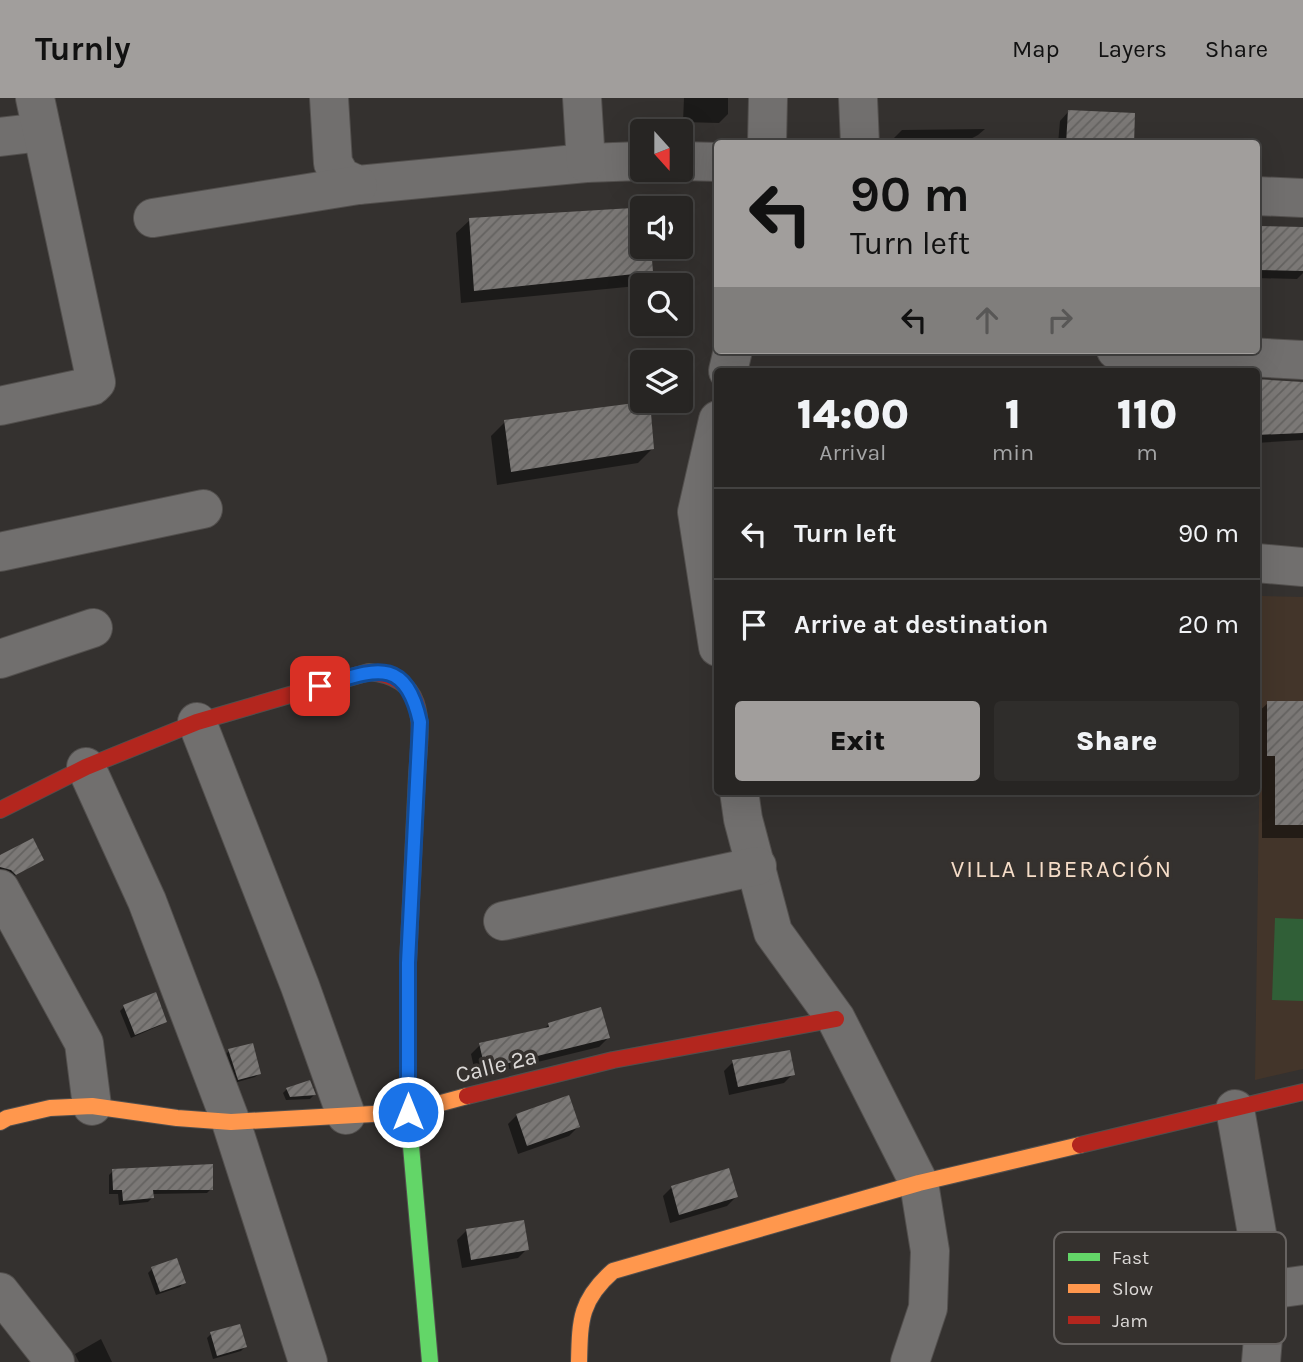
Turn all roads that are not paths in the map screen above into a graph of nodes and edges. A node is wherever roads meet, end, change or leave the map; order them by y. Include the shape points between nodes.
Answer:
1 (329, 98) edge
2 (582, 98) edge
3 (768, 98) edge
4 (858, 98) edge
5 (38, 115) edge
6 (0, 137) edge
7 (767, 140) edge
8 (860, 140) edge
9 (630, 161) edge
10 (693, 161) edge
11 (714, 162) edge
12 (586, 163) junction
13 (358, 185) junction
14 (1260, 195) edge
15 (1303, 198) edge
16 (153, 218) dead end
17 (1141, 354) edge
18 (1303, 360) edge
19 (1196, 363) edge
20 (0, 406) edge
21 (714, 454) edge
22 (203, 509) dead end
23 (707, 513) edge
24 (0, 552) edge
25 (1260, 563) edge
26 (1303, 567) edge
27 (714, 598) edge
28 (93, 628) dead end
29 (0, 659) edge
30 (197, 722) junction
31 (86, 767) junction
32 (740, 795) edge
33 (0, 810) edge
34 (757, 866) junction
35 (0, 889) edge
36 (503, 921) dead end
37 (836, 1019) junction
38 (1303, 1092) edge
39 (92, 1107) junction
40 (1235, 1110) junction
41 (408, 1112) junction
42 (2, 1115) edge
43 (346, 1115) junction
44 (231, 1122) junction
45 (919, 1183) junction
46 (1269, 1232) edge
47 (0, 1292) edge
48 (1267, 1344) edge
49 (55, 1362) edge
50 (308, 1362) edge
51 (430, 1362) edge
52 (579, 1362) edge
53 (910, 1362) edge
54 (1261, 1362) edge

1 - 13 street via 333,163 341,177
2 - 12 street
3 - 7 street
4 - 8 street
5 - 6 street
5 - 20 street via 96,382
9 - 12 street
10 - 11 street
12 - 13 street
13 - 16 street
14 - 15 street
17 - 19 street
18 - 19 street
21 - 23 street
22 - 24 street
23 - 27 street
25 - 26 street
28 - 29 street
30 - 31 street
30 - 41 street via 369,672 389,673 405,682 420,722 408,963
30 - 43 street
31 - 33 street
31 - 44 street via 147,901
32 - 34 street
34 - 36 street
34 - 37 street via 773,932
35 - 39 street via 84,1043
37 - 41 street, Calle 2ª via 613,1060
37 - 45 street
38 - 40 street
39 - 42 street, Calle 2ª
39 - 44 street, Calle 2ª
40 - 45 street
40 - 46 street
41 - 43 street, Calle 2ª
41 - 51 street
43 - 44 street, Calle 2ª
44 - 50 street
45 - 52 street via 613,1271 586,1296
45 - 53 street via 930,1251 928,1308
47 - 49 street
48 - 54 street

